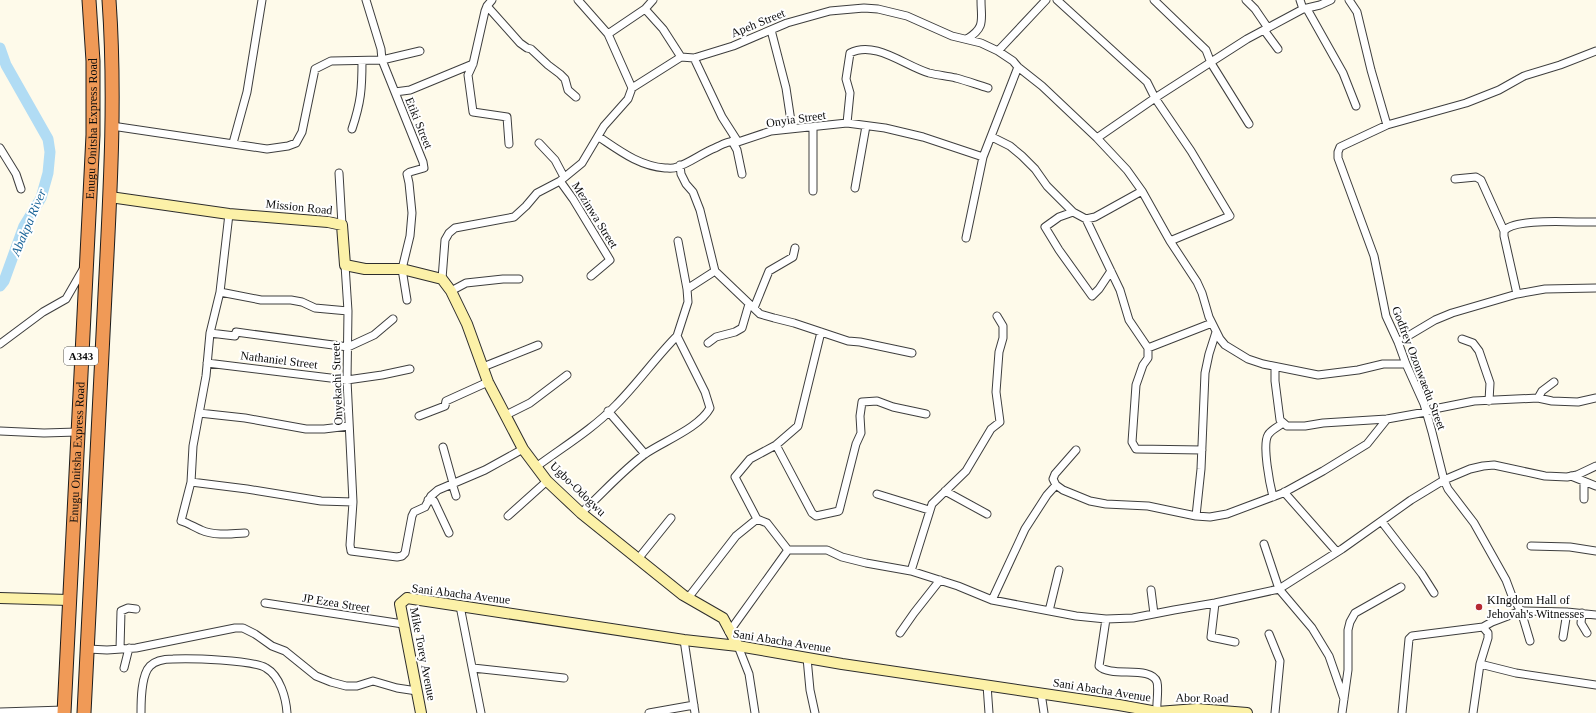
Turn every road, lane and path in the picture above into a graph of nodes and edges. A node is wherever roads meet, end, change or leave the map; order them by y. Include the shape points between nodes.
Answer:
1 (89, 0) edge
2 (109, 0) edge
3 (262, 0) edge
4 (366, 0) edge
5 (492, 0) edge
6 (578, 0) edge
7 (653, 0) edge
8 (980, 0) edge
9 (1046, 0) edge
10 (1058, 0) edge
11 (1154, 0) edge
12 (1246, 0) edge
13 (1300, 0) edge
14 (1331, 0) edge
15 (1349, 0) edge
16 (487, 6) junction
17 (645, 9) junction
18 (1305, 9) junction
19 (1266, 29) junction
20 (771, 30) junction
21 (608, 34) junction
22 (968, 39) junction
23 (1278, 49) dead end
24 (1596, 50) edge
25 (420, 51) dead end
26 (998, 51) junction
27 (681, 57) junction
28 (694, 58) junction
29 (382, 60) junction
30 (362, 61) junction
31 (1211, 63) junction
32 (473, 64) junction
33 (1018, 67) junction
34 (632, 88) junction
35 (988, 88) dead end
36 (395, 92) junction
37 (576, 97) dead end
38 (1155, 98) junction
39 (1356, 106) dead end
40 (847, 122) junction
41 (1249, 124) dead end
42 (1387, 125) junction
43 (112, 126) junction
44 (866, 126) junction
45 (792, 128) junction
46 (813, 128) junction
47 (352, 129) dead end
48 (599, 137) junction
49 (992, 137) junction
50 (1097, 138) junction
51 (735, 141) junction
52 (233, 143) junction
53 (539, 143) dead end
54 (509, 144) dead end
55 (0, 148) edge
56 (983, 157) junction
57 (680, 165) junction
58 (338, 173) dead end
59 (742, 174) dead end
60 (562, 179) junction
61 (1455, 179) dead end
62 (855, 188) dead end
63 (21, 189) dead end
64 (813, 191) dead end
65 (1142, 191) junction
66 (110, 197) junction
67 (1073, 212) junction
68 (229, 214) junction
69 (1086, 219) junction
70 (1596, 222) edge
71 (342, 225) junction
72 (1504, 231) junction
73 (966, 238) dead end
74 (678, 241) dead end
75 (1170, 241) junction
76 (795, 248) dead end
77 (86, 264) junction
78 (345, 265) junction
79 (402, 269) junction
80 (715, 271) junction
81 (1111, 271) junction
82 (591, 276) dead end
83 (519, 279) dead end
84 (444, 280) junction
85 (1596, 288) edge
86 (687, 289) junction
87 (451, 291) junction
88 (220, 292) junction
89 (1517, 294) junction
90 (407, 300) dead end
91 (752, 306) junction
92 (348, 311) junction
93 (998, 316) dead end
94 (393, 319) dead end
95 (1212, 323) junction
96 (821, 332) junction
97 (1216, 332) junction
98 (210, 333) junction
99 (677, 336) junction
100 (1462, 339) dead end
101 (1398, 342) junction
102 (708, 343) dead end
103 (0, 344) edge
104 (538, 345) dead end
105 (1225, 345) junction
106 (347, 346) junction
107 (1148, 348) junction
108 (912, 353) dead end
109 (1209, 354) junction
110 (207, 362) junction
111 (1406, 364) junction
112 (483, 367) junction
113 (1275, 368) junction
114 (410, 369) dead end
115 (567, 375) dead end
116 (348, 380) junction
117 (488, 382) junction
118 (1554, 382) dead end
119 (1538, 398) junction
120 (1596, 398) edge
121 (1489, 401) junction
122 (608, 411) junction
123 (1426, 412) junction
124 (199, 413) junction
125 (926, 414) dead end
126 (506, 415) junction
127 (419, 416) dead end
128 (1387, 419) junction
129 (1283, 423) junction
130 (349, 426) junction
131 (0, 431) edge
132 (77, 432) junction
133 (776, 445) junction
134 (443, 447) dead end
135 (523, 449) junction
136 (1076, 450) dead end
137 (1202, 450) junction
138 (645, 454) junction
139 (1596, 466) edge
140 (536, 467) junction
141 (1571, 476) junction
142 (1444, 480) junction
143 (547, 481) junction
144 (190, 482) junction
145 (1584, 482) junction
146 (453, 483) junction
147 (1056, 485) junction
148 (1596, 486) edge
149 (945, 491) junction
150 (1284, 492) junction
151 (877, 494) dead end
152 (456, 496) dead end
153 (1272, 497) junction
154 (1584, 499) dead end
155 (428, 500) junction
156 (353, 502) junction
157 (929, 510) junction
158 (581, 513) junction
159 (987, 514) dead end
160 (508, 516) dead end
161 (1196, 516) junction
162 (671, 518) dead end
163 (757, 519) junction
164 (1382, 522) junction
165 (245, 533) dead end
166 (449, 533) dead end
167 (1264, 544) dead end
168 (1531, 546) dead end
169 (788, 550) junction
170 (1596, 550) edge
171 (1337, 552) junction
172 (638, 560) junction
173 (1059, 570) dead end
174 (911, 571) junction
175 (940, 580) junction
176 (1401, 587) dead end
177 (1279, 589) junction
178 (1151, 590) dead end
179 (1434, 593) dead end
180 (0, 598) edge
181 (688, 598) junction
182 (69, 600) junction
183 (992, 600) junction
184 (402, 601) joint
185 (1215, 603) junction
186 (265, 604) dead end
187 (460, 606) junction
188 (136, 609) dead end
189 (1049, 611) junction
190 (1521, 611) junction
191 (1567, 612) junction
192 (1582, 613) junction
193 (1154, 614) junction
194 (1596, 615) edge
195 (1106, 619) junction
196 (403, 624) junction
197 (1483, 627) junction
198 (729, 632) junction
199 (900, 633) dead end
200 (1587, 633) dead end
201 (1269, 634) dead end
202 (1564, 637) dead end
203 (684, 640) junction
204 (1530, 641) dead end
205 (1235, 642) dead end
206 (738, 646) junction
207 (129, 648) junction
208 (88, 649) junction
209 (120, 649) junction
210 (807, 658) junction
211 (1480, 664) junction
212 (124, 668) dead end
213 (473, 668) junction
214 (564, 678) dead end
215 (987, 685) junction
216 (1596, 685) edge
217 (416, 691) junction
218 (1041, 692) junction
219 (1344, 699) junction
220 (694, 705) junction
221 (0, 712) edge
222 (64, 712) edge
223 (1157, 712) edge
224 (84, 713) edge
225 (141, 713) edge
226 (287, 713) edge
227 (421, 713) edge
228 (481, 713) edge
229 (649, 713) edge
230 (695, 713) edge
231 (755, 713) edge
232 (815, 713) edge
233 (989, 713) edge
234 (1044, 713) edge
235 (1247, 713) edge
236 (1275, 713) edge
237 (1342, 713) edge
238 (1402, 713) edge
239 (1473, 713) edge

1 - 77 highway, Enugu Onitsha Express Road / A343 via 94,97
2 - 43 highway, Enugu Onitsha Express Road / A343 via 112,40
3 - 52 street via 247,92
4 - 29 street, Etiki Street
5 - 16 street
6 - 21 street
7 - 17 street
8 - 22 street via 981,24 979,30
9 - 26 street
10 - 38 street via 1142,77
11 - 31 street via 1206,50
12 - 19 street via 1255,9
13 - 18 street
14 - 18 street
15 - 42 street via 1357,12
16 - 32 street
16 - 37 street via 520,43 531,49 565,79 568,90
17 - 21 street
17 - 27 street via 663,29
18 - 19 street
18 - 39 street via 1343,73
19 - 23 street
19 - 31 street
20 - 22 street, Apeh Street via 830,10 864,8 907,16 952,36
20 - 28 street, Apeh Street via 733,46
20 - 45 street via 786,88
21 - 34 street
22 - 26 street, Apeh Street
24 - 42 street via 1524,76 1499,90 1466,103
25 - 29 street
26 - 33 street, Apeh Street
27 - 28 street, Apeh Street
27 - 34 street
28 - 51 street
29 - 30 street
29 - 36 street, Etiki Street
30 - 47 street via 361,101
30 - 52 street via 331,61 315,69 302,132 296,143 267,149
31 - 38 street
31 - 41 street
32 - 36 street via 410,90
32 - 54 street via 468,75 473,112 507,117
33 - 49 street
33 - 50 street, Apeh Street
34 - 48 street via 628,99 604,126
35 - 40 street via 928,73 886,54 855,50 850,53 846,71 850,93
36 - 79 street, Etiki Street via 424,168 407,174 412,213 410,236
38 - 50 street
38 - 75 street via 1192,151 1230,216
40 - 44 street, Onyia Street
40 - 46 street, Onyia Street
42 - 101 street, Godfrey Ozonwaedu Street via 1340,147 1338,158 1374,256 1386,316
43 - 52 street
43 - 66 highway, Enugu Onitsha Express Road / A343
44 - 56 street, Onyia Street via 924,137
44 - 62 street
45 - 46 street, Onyia Street
45 - 51 street, Onyia Street
46 - 64 street
48 - 57 street, Onyia Street via 628,157 653,167 671,168
48 - 60 street via 582,163
49 - 56 street
49 - 67 street via 1010,146 1022,156
50 - 65 street, Apeh Street via 1127,170
51 - 57 street, Onyia Street via 709,150 700,157
51 - 59 street
53 - 60 street via 555,160
55 - 63 street via 13,168
56 - 73 street
57 - 80 street via 681,174 693,192 700,210
58 - 71 street
60 - 82 street, Mezinwa Street via 610,260
60 - 84 street via 537,193 514,217 455,228 449,233 445,240
61 - 72 street via 1476,177 1481,180
65 - 69 street via 1095,218
65 - 75 street, Apeh Street
66 - 68 street, Mission Road
66 - 208 highway, Enugu Onitsha Express Road / A343
67 - 69 street
67 - 81 street via 1059,217 1045,227 1059,250 1092,296
68 - 71 street, Mission Road
68 - 88 street
69 - 81 street
70 - 72 street via 1534,222 1509,226
71 - 78 street, Mission Road
72 - 89 street
74 - 86 street
75 - 95 street, Apeh Street via 1197,282
76 - 91 street via 793,257 769,271
77 - 103 street via 66,299
77 - 132 highway, Enugu Onitsha Express Road / A343
78 - 79 street via 365,269
78 - 92 street, Onyekachi Street
79 - 84 street
79 - 90 street
80 - 86 street
80 - 91 street
81 - 107 street via 1129,320
83 - 87 street via 466,284
84 - 87 street, Ugbo-Odogwu
85 - 89 street via 1545,289
86 - 99 street via 688,302
87 - 112 street, Ugbo-Odogwu
88 - 92 street via 261,300 292,300 315,308
88 - 98 street
89 - 101 street via 1440,318
91 - 96 street via 760,314
91 - 102 street via 742,328 716,337
92 - 106 street, Onyekachi Street
93 - 149 street via 1003,326 996,392 1000,422 991,429 966,471
94 - 106 street via 370,338
95 - 97 street, Apeh Street
95 - 107 street
96 - 108 street via 848,341
96 - 133 street via 798,426
97 - 105 street, Apeh Street
97 - 109 street
98 - 106 street via 235,336 236,332
98 - 110 street
99 - 122 street
99 - 138 street via 710,408 689,428
100 - 121 street via 1473,343 1479,351 1490,383
101 - 111 street, Godfrey Ozonwaedu Street
104 - 112 street
105 - 109 street via 1217,346
105 - 113 street via 1248,359
106 - 116 street, Onyekachi Street
107 - 137 street via 1148,358 1136,385 1132,442 1136,449
109 - 137 street via 1205,373
110 - 116 street, Nathaniel Street
110 - 124 street
111 - 113 street via 1383,364 1318,375
111 - 123 street, Godfrey Ozonwaedu Street
112 - 117 street, Ugbo-Odogwu
113 - 129 street via 1280,420
114 - 116 street, Nathaniel Street
115 - 126 street via 530,403
116 - 130 street, Onyekachi Street
117 - 126 street, Ugbo-Odogwu
117 - 127 street via 446,401 445,406
118 - 119 street via 1542,391
119 - 120 street via 1578,402
119 - 121 street
121 - 123 street
122 - 138 street
122 - 140 street via 586,432
123 - 128 street
123 - 142 street, Godfrey Ozonwaedu Street
124 - 130 street via 306,429
124 - 144 street
125 - 133 street via 876,401 862,402 861,433 839,511 816,516 792,478
126 - 135 street, Ugbo-Odogwu
128 - 129 street via 1305,426 1288,426
128 - 150 street via 1367,444
129 - 153 street via 1272,431 1267,439
130 - 156 street, Onyekachi Street
131 - 132 street
132 - 182 highway, Enugu Onitsha Express Road / A343
133 - 163 street via 750,459 734,478
134 - 146 street
135 - 140 street, Ugbo-Odogwu
135 - 146 street
136 - 147 street via 1055,474 1053,479
137 - 161 street
138 - 158 street
139 - 141 street
140 - 143 street, Ugbo-Odogwu
141 - 142 street via 1545,476 1494,465 1470,469
141 - 145 street
142 - 164 street
142 - 190 street, Godfrey Ozonwaedu Street via 1474,523
143 - 158 street, Ugbo-Odogwu
143 - 160 street
144 - 156 street via 321,501
144 - 165 street via 181,521 202,531 223,534
145 - 148 street
145 - 154 street
146 - 152 street
146 - 155 street via 438,490
147 - 161 street via 1068,493 1090,501 1148,506
147 - 183 street via 1025,529
149 - 157 street
149 - 159 street
150 - 153 street
150 - 171 street
151 - 157 street
153 - 161 street via 1227,514
155 - 156 street, Onyekachi Street via 425,507 414,512 405,553 397,557 352,550 350,545
155 - 166 street via 434,502
157 - 174 street
158 - 172 street, Ugbo-Odogwu
162 - 172 street
163 - 169 street via 767,523
163 - 181 street via 736,536
164 - 171 street
164 - 179 street via 1415,563
167 - 177 street
168 - 170 street
169 - 174 street via 827,550 842,557
169 - 198 street
171 - 177 street
172 - 181 street, Ugbo-Odogwu
173 - 189 street
174 - 175 street
175 - 183 street
175 - 199 street
176 - 219 street via 1355,613 1350,622
177 - 185 street
177 - 219 street via 1312,628 1329,656
178 - 193 street
180 - 182 street
181 - 198 street, Ugbo-Odogwu via 723,618
182 - 222 highway, Enugu Onitsha Express Road / A343
183 - 189 street
184 - 187 street, Sani Abacha Avenue via 407,598
184 - 196 street, Mike Torey Avenue via 400,604
185 - 193 street
185 - 205 street via 1211,637
186 - 196 street, JP Ezea Street
187 - 203 street, Sani Abacha Avenue
187 - 213 street
188 - 209 street via 128,608 121,611
189 - 195 street
190 - 191 street
190 - 197 street
190 - 204 street, Godfrey Ozonwaedu Street
191 - 192 street
191 - 202 street
192 - 194 street
192 - 200 street via 1581,623
193 - 195 street
195 - 223 street via 1099,666 1151,675 1156,682
196 - 217 street, Mike Torey Avenue
197 - 211 street via 1488,633 1488,638
197 - 238 street via 1423,633 1409,638
198 - 206 street, Ugbo-Odogwu
201 - 236 street via 1280,661
203 - 206 street, Sani Abacha Avenue
203 - 220 street
206 - 210 street, Sani Abacha Avenue
206 - 231 street via 749,674
207 - 209 street
207 - 212 street
207 - 217 street via 243,628 285,651 316,676 331,682 357,686 373,681
208 - 209 street
208 - 224 highway, Enugu Onitsha Express Road / A343
210 - 215 street, Sani Abacha Avenue
210 - 232 street
211 - 216 street via 1516,673
211 - 239 street
213 - 214 street
213 - 228 street
215 - 218 street, Sani Abacha Avenue
215 - 233 street
217 - 227 street, Mike Torey Avenue
218 - 223 street, Sani Abacha Avenue
218 - 234 street
219 - 237 street
220 - 229 street
220 - 230 street
221 - 222 street
223 - 235 street, Abor Road via 1196,709
225 - 226 street via 142,688 148,668 156,661 172,659 237,662 267,668 274,674 285,694

